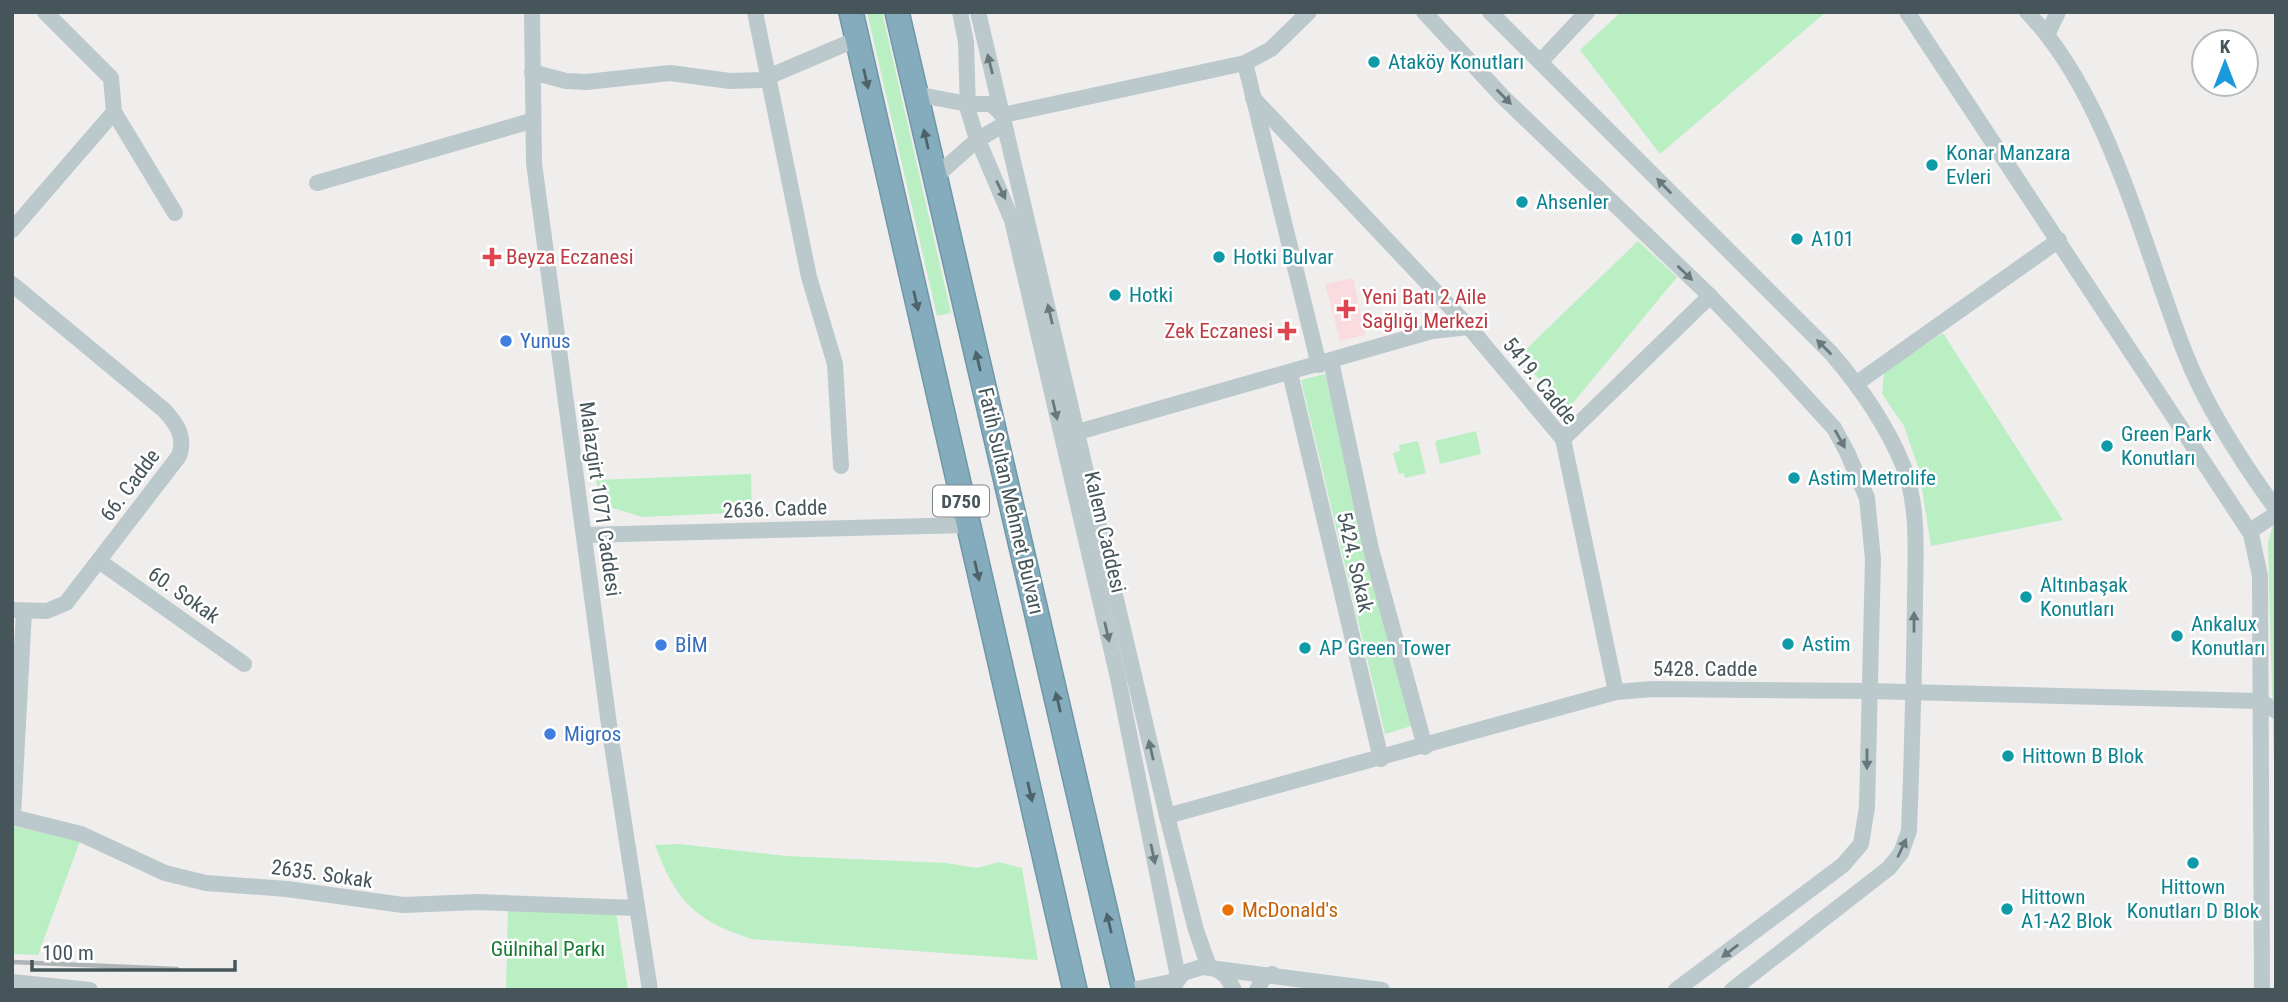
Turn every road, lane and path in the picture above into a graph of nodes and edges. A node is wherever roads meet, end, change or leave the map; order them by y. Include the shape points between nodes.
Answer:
1 (45, 12) edge
2 (532, 12) edge
3 (755, 12) edge
4 (851, 12) edge
5 (897, 12) edge
6 (960, 12) edge
7 (978, 12) edge
8 (989, 12) edge
9 (1309, 12) edge
10 (1424, 12) edge
11 (1490, 12) edge
12 (1587, 12) edge
13 (1907, 12) edge
14 (2027, 12) edge
15 (2058, 12) edge
16 (981, 29) junction
17 (2048, 33) junction
18 (858, 39) junction
19 (1541, 61) junction
20 (1245, 63) junction
21 (532, 72) junction
22 (769, 78) junction
23 (915, 94) junction
24 (1253, 98) junction
25 (968, 104) junction
26 (114, 112) junction
27 (1003, 115) junction
28 (531, 121) junction
29 (978, 140) junction
30 (935, 177) junction
31 (317, 183) dead end
32 (175, 213) dead end
33 (12, 230) edge
34 (2059, 240) junction
35 (12, 284) edge
36 (1710, 296) junction
37 (1469, 327) junction
38 (1325, 363) junction
39 (1290, 373) junction
40 (1857, 383) junction
41 (1078, 432) junction
42 (1563, 439) junction
43 (841, 466) dead end
44 (2276, 511) edge
45 (967, 525) junction
46 (2250, 531) junction
47 (584, 535) junction
48 (99, 561) junction
49 (18, 610) edge
50 (244, 664) dead end
51 (1867, 691) junction
52 (1616, 692) junction
53 (1914, 692) junction
54 (2260, 701) junction
55 (2276, 711) edge
56 (1425, 747) junction
57 (1381, 759) junction
58 (1167, 816) junction
59 (12, 817) edge
60 (637, 908) junction
61 (1213, 969) junction
62 (1272, 974) junction
63 (12, 982) edge
64 (1175, 983) edge
65 (90, 990) edge
66 (650, 990) edge
67 (1075, 990) edge
68 (1124, 990) edge
69 (1132, 990) edge
70 (1234, 990) edge
71 (1256, 990) edge
72 (1382, 990) edge
73 (1676, 990) edge
74 (1732, 990) edge
75 (2262, 990) edge

1 - 26 street via 111,78
2 - 21 street, Malazgirt 1071 Caddesi
3 - 22 street
4 - 18 highway, D750
5 - 23 highway, Fatih Sultan Mehmet Bulvarı / D750
6 - 25 street, Kalem Caddesi
7 - 16 street, Kalem Caddesi
8 - 16 street
9 - 20 street via 1271,49
10 -> 36 street via 1503,97
11 - 19 street
12 - 19 street
13 - 34 street
14 - 17 street
15 - 17 street
27 -> 16 street, Kalem Caddesi
17 - 44 street via 2095,116 2186,357 2241,461
18 - 22 street
18 -> 45 highway, D750
40 -> 19 street
20 - 24 street
20 - 27 street
21 - 22 street via 586,82 670,73 730,81
21 - 28 street, Malazgirt 1071 Caddesi
22 - 43 street via 809,277 835,364
23 - 25 street
30 -> 23 highway, Fatih Sultan Mehmet Bulvarı / D750
24 - 37 street, 5419. Cadde
24 - 38 street
25 - 27 street via 991,104
25 - 29 street, Kalem Caddesi
26 - 32 street
26 - 33 street
27 - 29 street via 1003,125
41 -> 27 street, Kalem Caddesi
28 - 31 street
28 - 47 street, Malazgirt 1071 Caddesi
29 - 30 street
29 -> 64 street, Kalem Caddesi via 1012,220 1118,678
68 -> 30 highway, Fatih Sultan Mehmet Bulvarı / D750
34 - 40 street
34 - 46 street
35 - 48 street, 66. Cadde via 164,410 179,428 179,456
36 - 42 street
36 -> 51 street via 1834,428 1867,498 1873,559
37 - 38 street via 1432,331
37 - 42 street, 5419. Cadde
38 - 39 street
38 - 56 street
39 - 41 street
39 - 57 street, 5424. Sokak
53 -> 40 street via 1914,523 1905,467
58 -> 41 street, Kalem Caddesi
42 - 52 street, 5419. Cadde
44 - 46 street
45 - 47 street, 2636. Cadde
45 -> 67 highway, D750
46 - 54 street via 2260,576
47 - 60 street, Malazgirt 1071 Caddesi
48 - 49 street, 66. Cadde via 62,606 47,611
48 - 50 street, 60. Sokak
49 - 59 street
51 - 52 street, 5428. Cadde
51 - 53 street, 5428. Cadde
51 -> 73 street via 1866,827 1861,844 1843,865
52 - 56 street, 5428. Cadde
53 - 54 street, 5428. Cadde
74 -> 53 street via 1889,868 1901,853 1909,831
54 - 55 street
54 - 75 street
56 - 57 street, 5428. Cadde
57 - 58 street, 5428. Cadde
58 - 61 street, Kalem Caddesi via 1196,930
59 - 60 street, 2635. Sokak via 81,834 165,873 206,883 403,905 478,902
60 - 66 street, Malazgirt 1071 Caddesi
61 - 62 street
61 - 64 street via 1189,970
61 - 70 street, Kalem Caddesi via 1226,976
62 - 71 street
62 - 72 street
63 - 65 street
64 - 69 street

